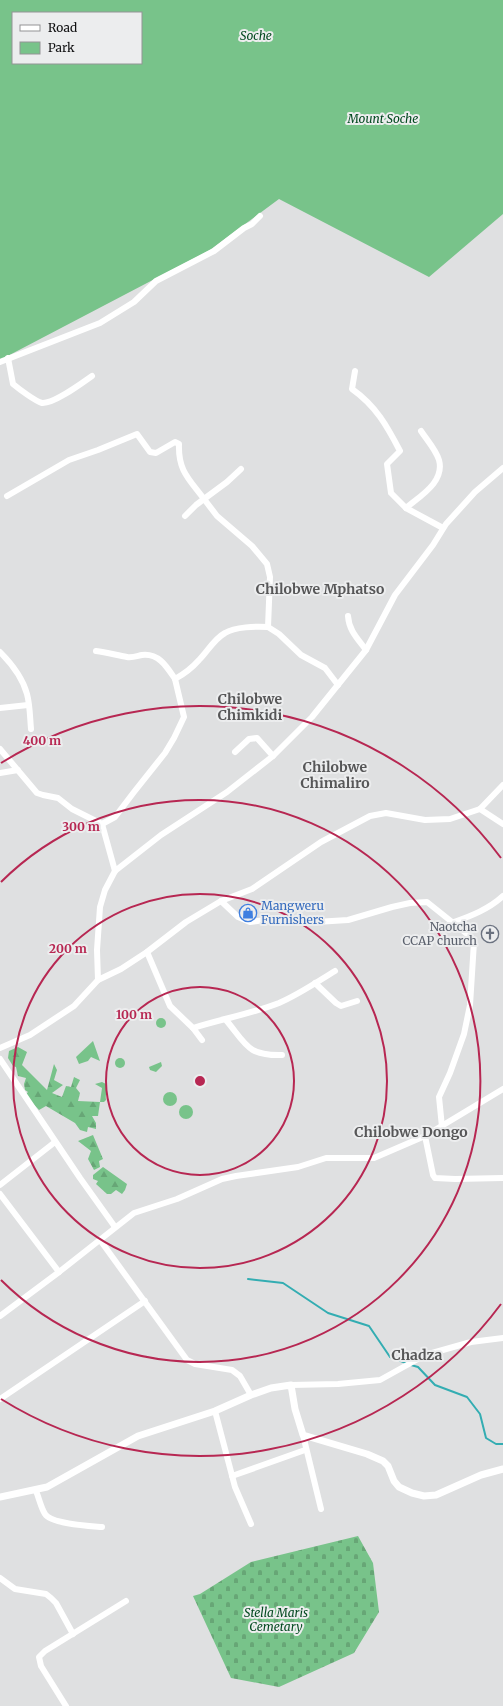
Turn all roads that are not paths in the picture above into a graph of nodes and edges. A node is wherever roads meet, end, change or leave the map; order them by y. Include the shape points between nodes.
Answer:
1 (260, 216) dead end
2 (8, 358) junction
3 (0, 362) edge
4 (355, 371) dead end
5 (92, 376) dead end
6 (421, 431) dead end
7 (503, 468) edge
8 (241, 469) dead end
9 (7, 496) dead end
10 (204, 500) junction
11 (406, 508) junction
12 (186, 516) dead end
13 (443, 528) junction
14 (348, 616) dead end
15 (268, 627) junction
16 (96, 650) dead end
17 (366, 650) junction
18 (0, 652) edge
19 (175, 680) junction
20 (338, 685) junction
21 (28, 705) junction
22 (0, 708) edge
23 (32, 729) dead end
24 (0, 749) edge
25 (235, 752) dead end
26 (274, 756) junction
27 (18, 770) junction
28 (0, 773) edge
29 (503, 785) edge
30 (480, 809) junction
31 (102, 824) junction
32 (503, 824) edge
33 (115, 871) junction
34 (503, 896) edge
35 (221, 901) junction
36 (454, 922) junction
37 (147, 952) junction
38 (335, 970) dead end
39 (98, 980) junction
40 (315, 983) junction
41 (357, 1001) dead end
42 (226, 1020) junction
43 (193, 1028) junction
44 (202, 1040) dead end
45 (0, 1048) edge
46 (282, 1055) dead end
47 (0, 1059) edge
48 (503, 1089) edge
49 (442, 1127) junction
50 (425, 1136) junction
51 (55, 1142) junction
52 (503, 1178) edge
53 (0, 1185) edge
54 (0, 1194) edge
55 (115, 1227) junction
56 (100, 1240) junction
57 (59, 1272) junction
58 (146, 1301) junction
59 (0, 1316) edge
60 (503, 1338) edge
61 (291, 1385) junction
62 (251, 1395) junction
63 (0, 1399) edge
64 (215, 1411) junction
65 (303, 1435) junction
66 (306, 1450) junction
67 (503, 1469) edge
68 (232, 1476) junction
69 (36, 1490) junction
70 (0, 1497) edge
71 (321, 1509) dead end
72 (251, 1524) dead end
73 (102, 1527) dead end
74 (0, 1578) edge
75 (126, 1601) dead end
76 (73, 1634) junction
77 (66, 1706) edge

1 - 2 street via 214,251 156,281 134,302 100,323
2 - 3 street
2 - 5 street via 13,384 42,403 60,397
4 - 11 street via 352,389 367,399 376,410 400,451 387,464 391,493
6 - 11 street via 439,460 438,478
7 - 13 street via 475,492
8 - 10 street
9 - 10 street via 69,460 137,434 150,452 156,453 175,442 179,444 179,459 183,471
10 - 12 street
10 - 15 street via 267,564 270,577
11 - 13 street
13 - 17 street via 395,595
14 - 17 street via 348,625
15 - 19 street via 226,632
15 - 20 street via 301,655 325,668
16 - 19 street via 128,658 149,655 155,657 164,662
17 - 20 street
18 - 21 street via 24,685
19 - 31 street via 184,717 174,738 115,818
20 - 26 street via 312,718
21 - 22 street
21 - 23 street
24 - 27 street
25 - 26 street via 250,739 257,738
26 - 33 street via 227,792 161,835
27 - 28 street
27 - 31 street via 40,794 58,798 72,809
29 - 30 street
30 - 32 street
30 - 35 street via 444,820 425,820 392,813 370,816 321,842 258,885
31 - 33 street
33 - 39 street via 100,907
34 - 36 street via 476,914
35 - 36 street via 238,917 250,922 280,918 300,923 342,920 410,903 427,902
35 - 37 street via 186,922
36 - 49 street via 474,942 470,1005 464,1034 439,1097
37 - 39 street
37 - 43 street via 170,1006
38 - 40 street
39 - 45 street via 74,1006 30,1036
40 - 41 street via 341,1006
40 - 42 street via 279,1002
42 - 43 street
42 - 46 street via 250,1049 265,1054
43 - 44 street
47 - 51 street
48 - 49 street
49 - 50 street
50 - 52 street via 435,1178
50 - 55 street via 370,1159 326,1158 298,1167 222,1179 177,1199 134,1213
51 - 53 street
51 - 55 street
54 - 57 street
55 - 56 street
56 - 57 street
56 - 58 street
57 - 59 street
58 - 62 street via 187,1360 195,1364 232,1370 237,1373
58 - 63 street
60 - 61 street via 471,1342 425,1356 380,1380
61 - 62 street
61 - 65 street
62 - 64 street
64 - 68 street
64 - 69 street via 138,1436 58,1482
65 - 66 street
65 - 67 street via 383,1461 399,1487 424,1496 436,1495 481,1475
66 - 68 street
66 - 71 street
68 - 72 street
69 - 70 street
69 - 73 street via 44,1513 50,1519
74 - 76 street via 15,1589 46,1594 56,1603
75 - 76 street
76 - 77 street via 39,1657 41,1666

